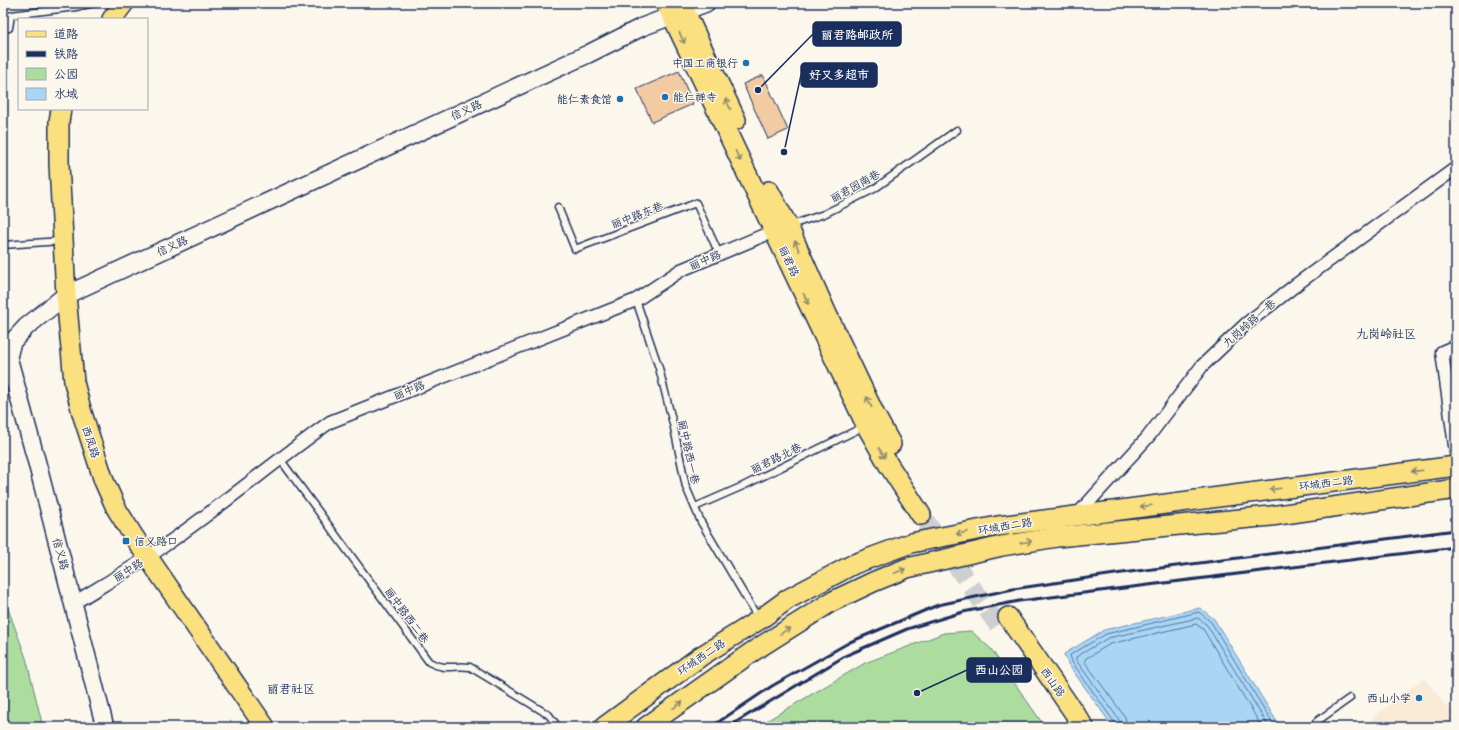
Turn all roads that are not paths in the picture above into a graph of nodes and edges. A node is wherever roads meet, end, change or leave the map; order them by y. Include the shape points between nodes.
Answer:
1 (94, 3) edge
2 (124, 3) edge
3 (706, 3) edge
4 (676, 8) edge
5 (113, 18) edge
6 (3, 29) edge
7 (61, 110) edge
8 (957, 130) dead end
9 (1456, 168) edge
10 (558, 207) dead end
11 (781, 228) junction
12 (63, 241) junction
13 (3, 246) edge
14 (719, 254) junction
15 (66, 295) junction
16 (636, 300) junction
17 (1456, 346) edge
18 (866, 425) junction
19 (1456, 453) edge
20 (280, 459) junction
21 (1456, 466) edge
22 (1456, 489) edge
23 (695, 507) junction
24 (1077, 515) junction
25 (147, 558) junction
26 (74, 603) junction
27 (759, 620) junction
28 (1350, 698) dead end
29 (105, 727) edge
30 (265, 727) edge
31 (558, 727) edge
32 (604, 727) edge
33 (646, 727) edge
34 (1070, 727) edge
35 (1084, 727) edge
36 (1314, 727) edge

1 - 6 lane via 11,15 9,28
2 - 5 main road
3 - 4 street, 信义路
4 - 11 main road, 丽君路
4 - 15 street, 信义路 via 581,57
7 - 12 main road, 西凤路 via 59,164
8 - 11 lane, 丽君园南巷 via 874,189 824,214
9 - 24 street, 九岗岭路一巷 via 1246,324 1202,366 1148,437
10 - 14 lane, 丽中路东巷 via 575,249 696,204
11 - 14 street, 丽中路
11 -> 18 main road, 丽君路 via 831,355
18 -> 11 main road, 丽君路 via 888,464 926,511
12 - 13 lane
12 - 15 main road, 西凤路
14 - 16 street, 丽中路 via 681,270
15 - 25 main road, 西凤路 via 74,382 93,448 116,508
15 - 26 street, 信义路 via 26,327 12,342 8,357
16 - 20 street, 丽中路 via 330,422
16 - 23 lane, 丽中路西一巷 via 660,368 686,487
17 - 19 street via 1442,352
18 - 23 lane, 丽君路北巷
20 - 25 street, 丽中路
20 - 31 lane, 丽中路西二巷 via 429,662 438,667 470,667 550,715
21 -> 24 main road, 环城西二路
33 -> 22 main road, 环城西二路 via 752,652 831,602 908,568 1002,546 1057,537 1271,516
23 - 27 lane, 丽中路西一巷 via 701,522
24 -> 27 main road, 环城西二路 via 912,542 854,564 788,599
25 - 26 street, 丽中路
25 - 30 main road, 西凤路
26 - 29 street, 信义路
27 - 32 main road, 环城西二路 via 701,656
28 - 36 lane via 1316,722
34 - 35 main road, 西山路 via 1003,621

